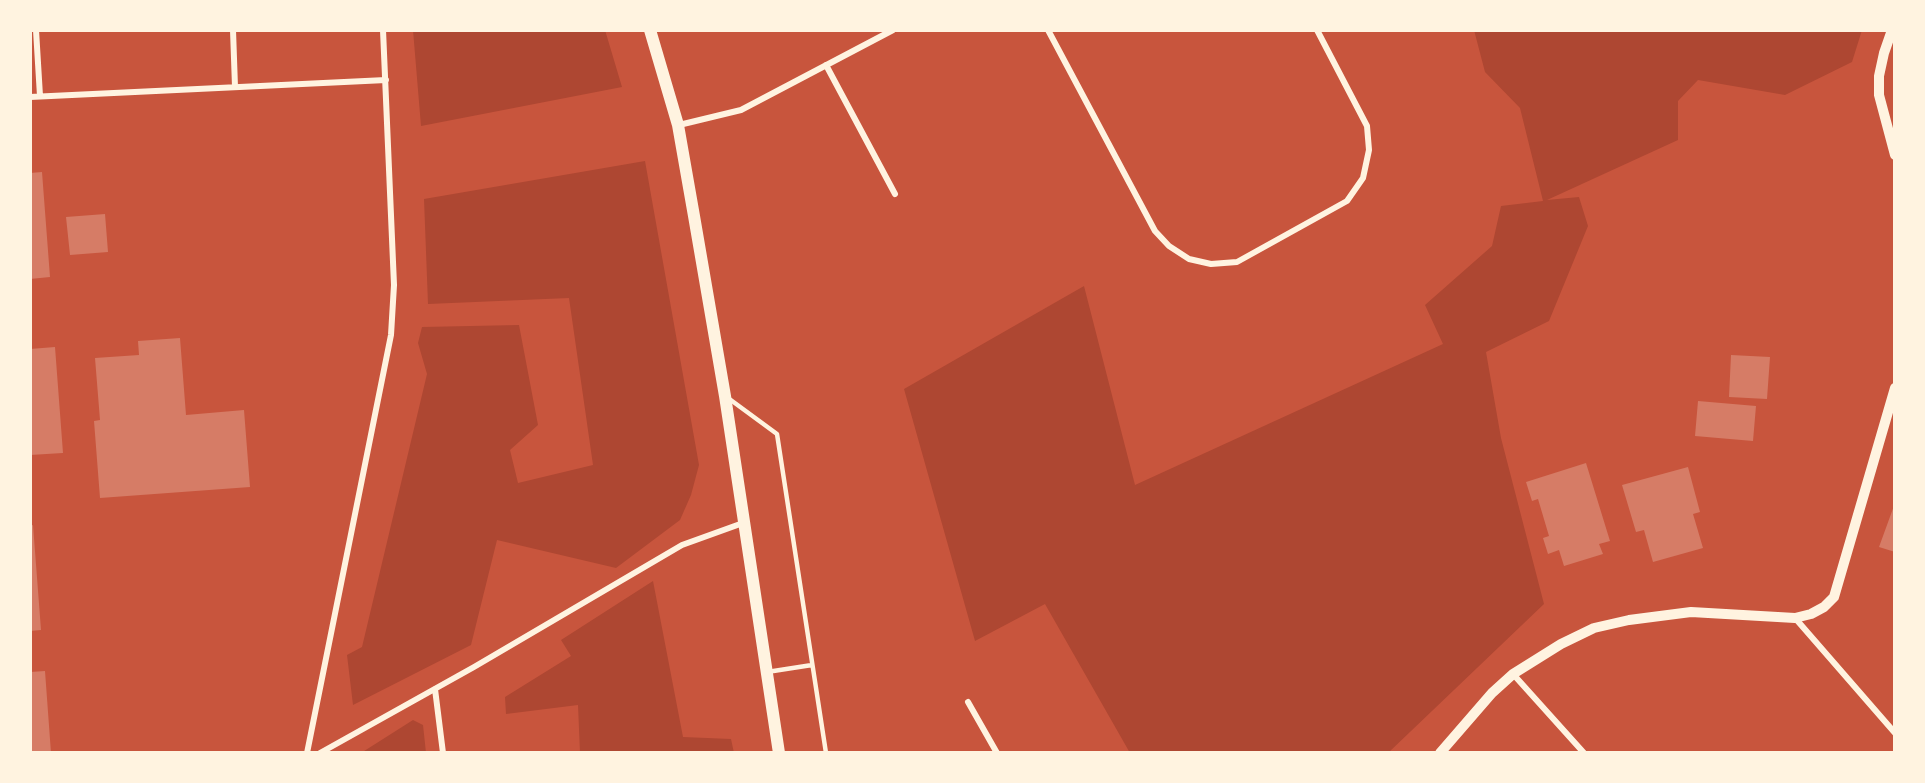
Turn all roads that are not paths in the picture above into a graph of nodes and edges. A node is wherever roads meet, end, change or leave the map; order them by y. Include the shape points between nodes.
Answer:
1 (36, 30) edge
2 (233, 30) edge
3 (383, 30) edge
4 (650, 30) edge
5 (894, 30) edge
6 (1048, 30) edge
7 (1317, 30) edge
8 (1892, 30) edge
9 (826, 65) junction
10 (386, 80) junction
11 (235, 87) junction
12 (40, 96) junction
13 (30, 97) edge
14 (678, 125) junction
15 (1895, 155) edge
16 (895, 194) dead end
17 (1895, 388) edge
18 (725, 396) junction
19 (743, 523) junction
20 (1795, 618) junction
21 (812, 665) junction
22 (766, 672) junction
23 (1513, 674) junction
24 (435, 689) junction
25 (968, 702) dead end
26 (1895, 734) edge
27 (307, 753) edge
28 (320, 753) edge
29 (443, 753) edge
30 (779, 753) edge
31 (826, 753) edge
32 (997, 753) edge
33 (1440, 753) edge
34 (1584, 753) edge

1 - 12 street
2 - 11 street
3 - 10 street
4 - 14 main road
5 - 9 street
6 - 7 street via 1155,231 1189,259 1211,264 1238,262 1347,201 1364,178 1369,150 1367,126
8 - 15 street via 1879,76 1879,95
9 - 14 street via 741,110
9 - 16 street
10 - 11 street
10 - 27 street via 394,285 391,334
11 - 12 street
12 - 13 street
14 - 18 main road
17 - 20 street via 1834,597 1815,612
18 - 19 main road
18 - 21 lane via 777,434
19 - 22 main road
19 - 24 street via 682,544
20 - 23 street via 1691,612 1629,620 1594,628
20 - 26 street
21 - 22 lane
21 - 31 lane
22 - 30 main road
23 - 33 street
23 - 34 street
24 - 28 street
24 - 29 street
25 - 32 street

